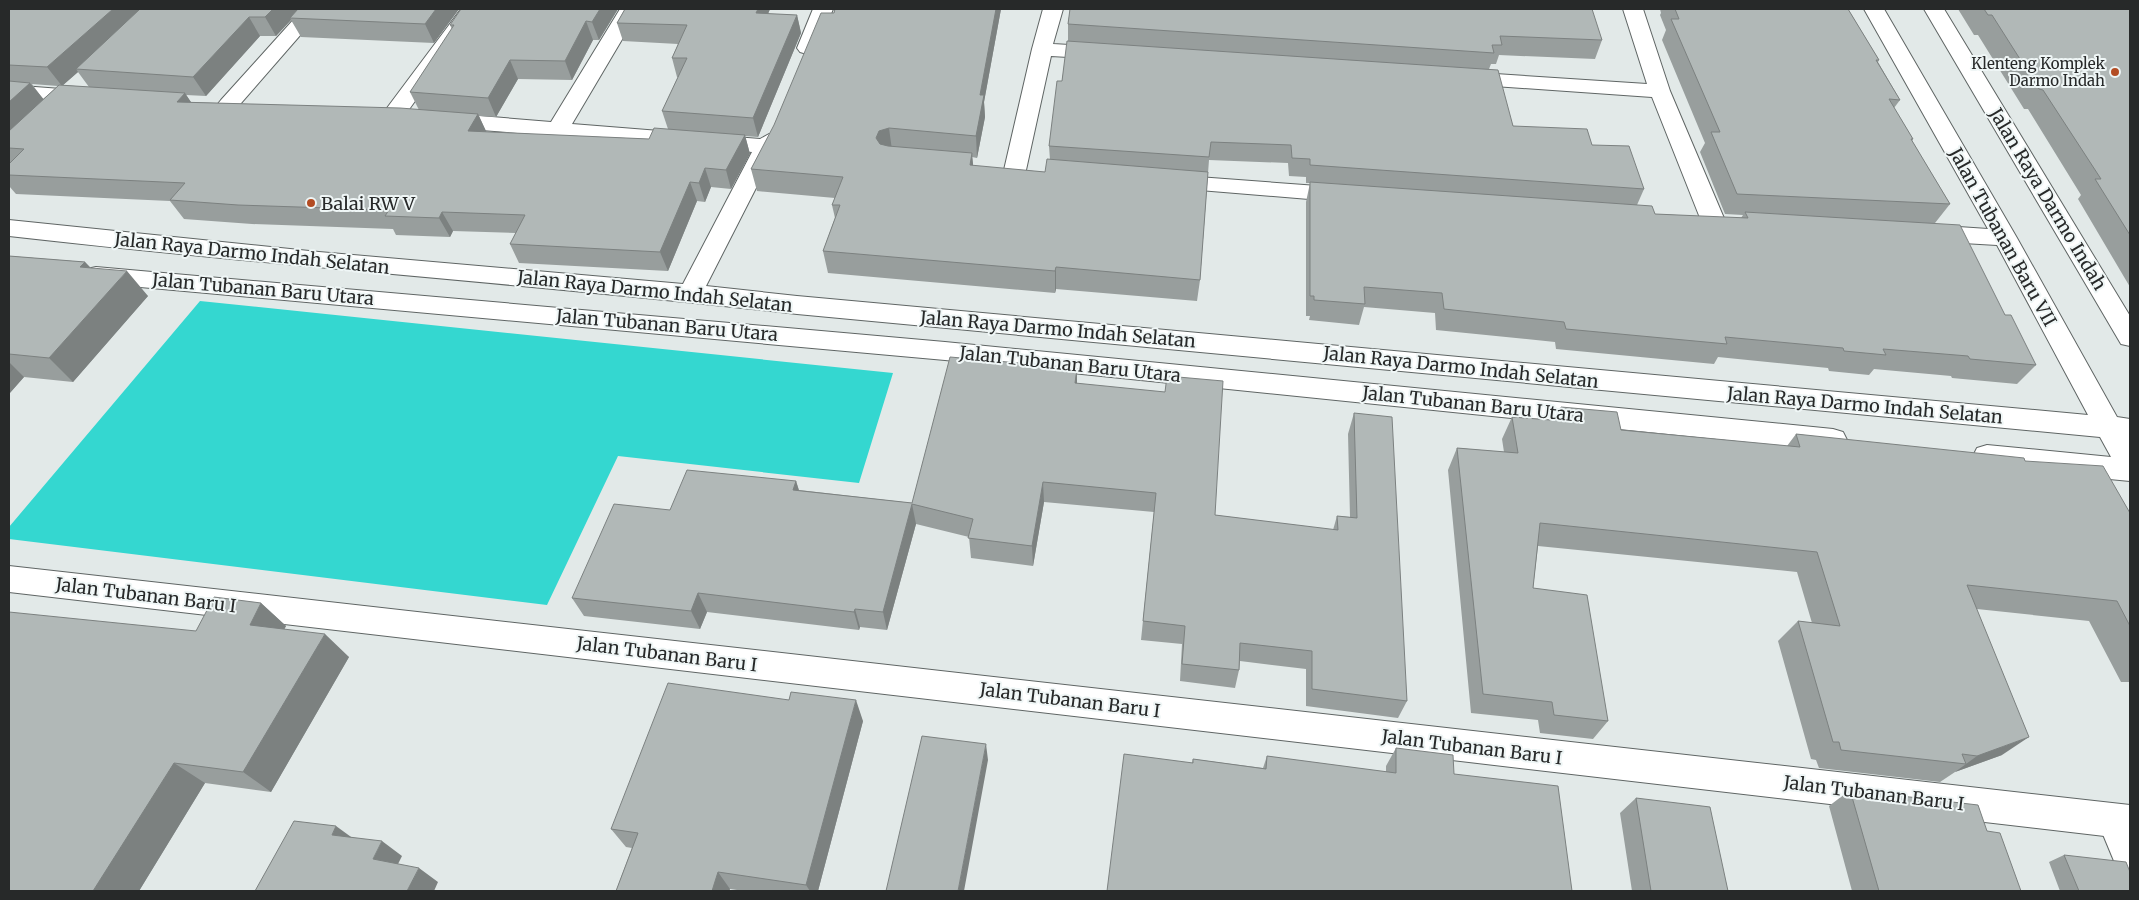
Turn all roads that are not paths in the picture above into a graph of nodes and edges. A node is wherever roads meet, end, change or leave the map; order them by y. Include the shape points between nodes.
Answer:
1 (314, 9) edge
2 (471, 9) edge
3 (630, 9) edge
4 (823, 9) edge
5 (1053, 9) edge
6 (1633, 9) edge
7 (1874, 9) edge
8 (1934, 9) edge
9 (1042, 49) junction
10 (1122, 55) edge
11 (800, 64) edge
12 (89, 75) edge
13 (1451, 77) edge
14 (9, 91) edge
15 (1660, 91) junction
16 (67, 95) junction
17 (105, 98) edge
18 (256, 107) edge
19 (45, 116) edge
20 (778, 118) edge
21 (558, 129) junction
22 (767, 146) junction
23 (1015, 170) edge
24 (1152, 181) edge
25 (1369, 197) edge
26 (1714, 223) edge
27 (9, 228) edge
28 (1906, 232) edge
29 (2005, 238) junction
30 (68, 272) edge
31 (690, 293) junction
32 (2130, 337) edge
33 (2119, 428) edge
34 (1854, 442) edge
35 (1962, 453) edge
36 (2130, 466) edge
37 (2130, 470) edge
38 (9, 579) edge
39 (2121, 821) edge
40 (2130, 862) edge

1 - 18 street via 218,104
2 - 21 street via 400,117
3 - 21 street
4 - 11 street
5 - 9 street
6 - 15 street
7 - 29 street, Jalan Tubanan Baru VII
8 - 32 street, Jalan Raya Darmo Indah
9 - 10 street
9 - 23 street
12 - 16 street
13 - 15 street
14 - 16 street
15 - 26 street
16 - 17 street
16 - 19 street
20 - 22 street
21 - 22 street
22 - 31 street
24 - 25 street
27 - 31 street, Jalan Raya Darmo Indah Selatan
28 - 29 street
29 - 33 street, Jalan Tubanan Baru VII
30 - 34 street, Jalan Tubanan Baru Utara via 1241,371
31 - 33 street, Jalan Raya Darmo Indah Selatan
33 - 36 street, Jalan Tubanan Baru VII
35 - 37 street
38 - 39 street, Jalan Tubanan Baru I
39 - 40 lane

